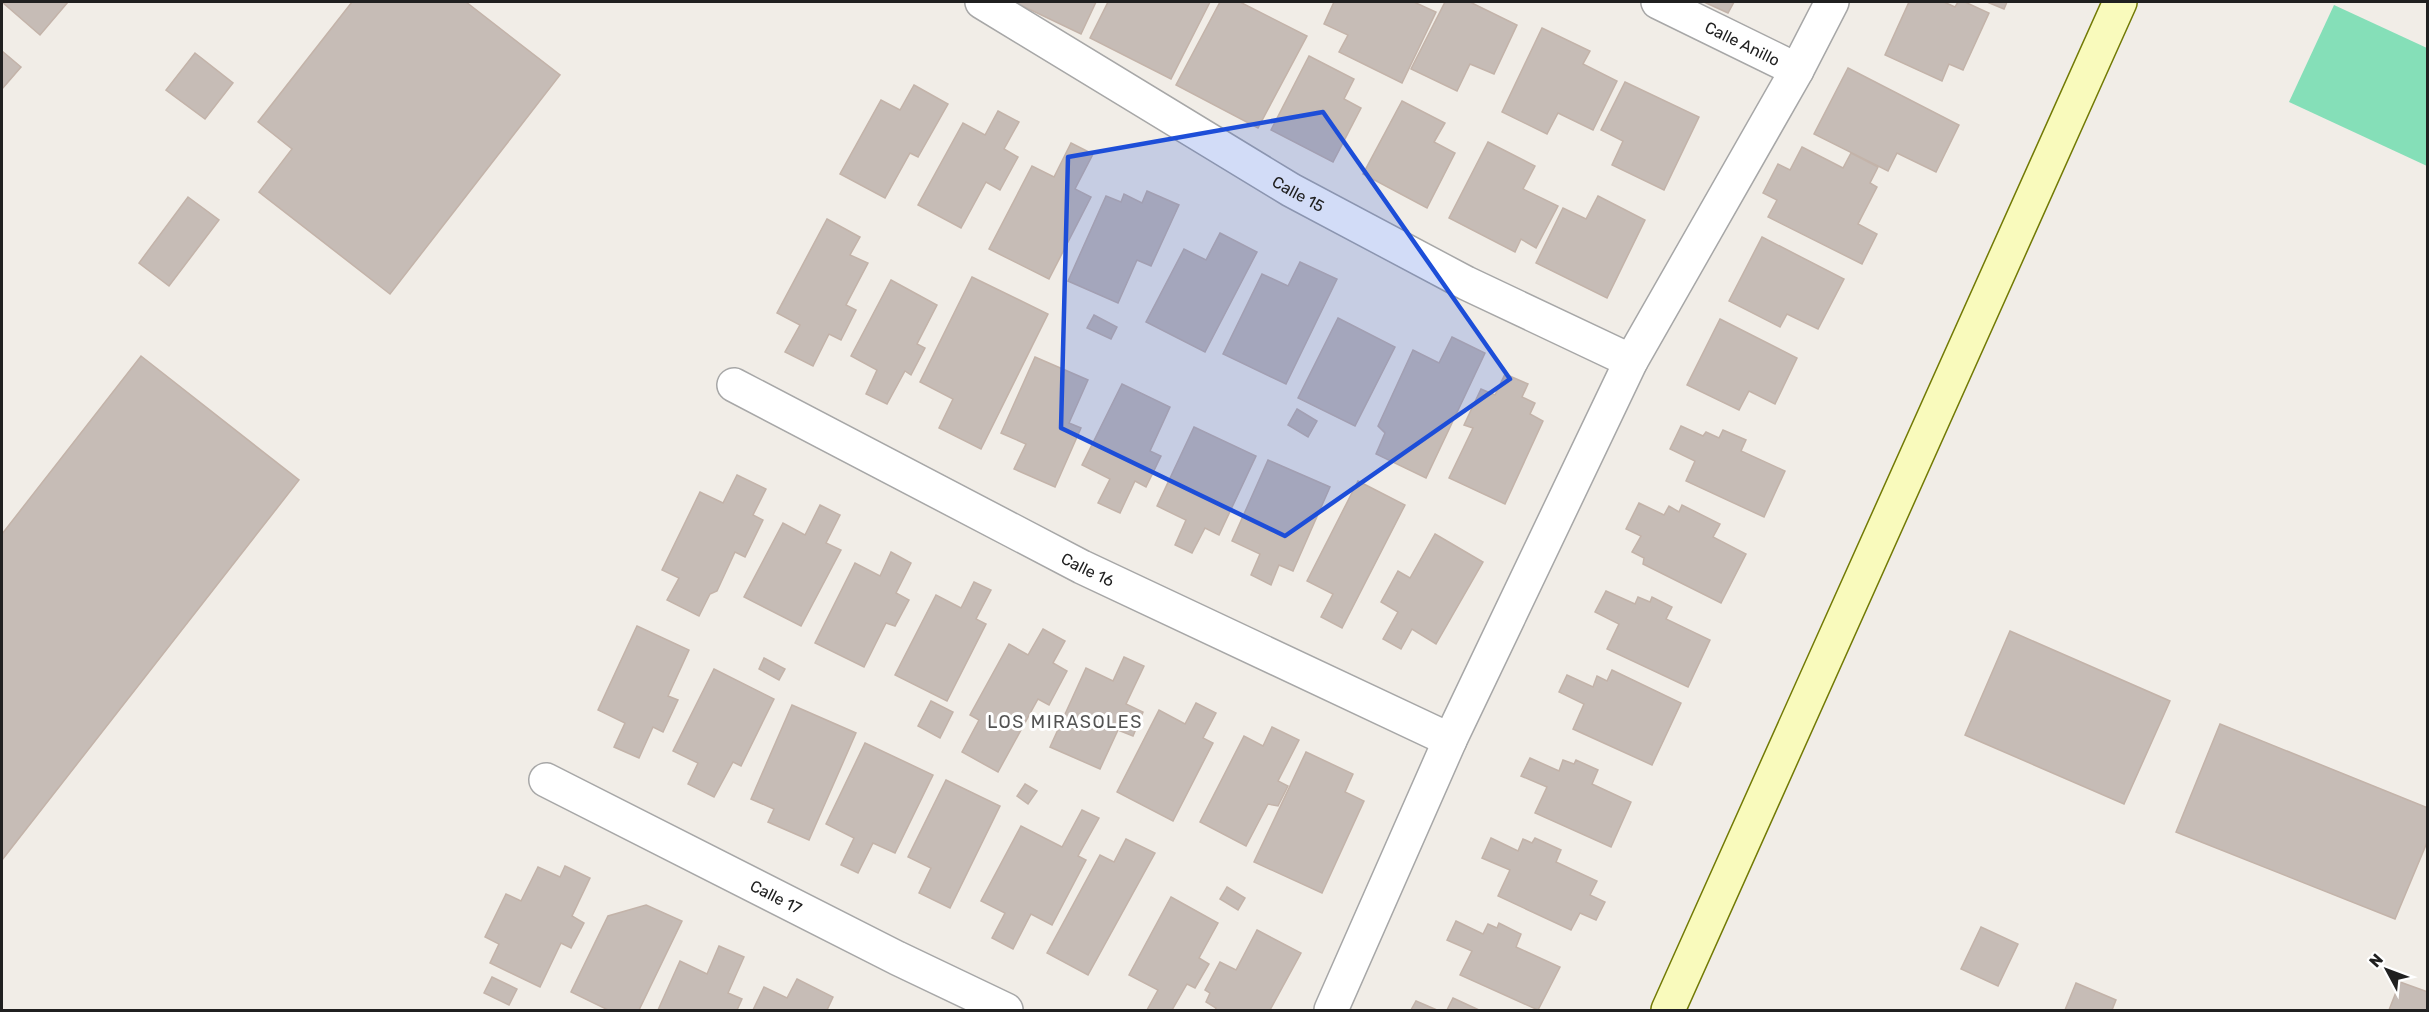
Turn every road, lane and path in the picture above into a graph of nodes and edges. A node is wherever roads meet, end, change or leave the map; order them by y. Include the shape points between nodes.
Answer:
1 (982, 2) edge
2 (1658, 2) edge
3 (1832, 2) edge
4 (2120, 2) edge
5 (1797, 70) junction
6 (1631, 361) junction
7 (734, 385) dead end
8 (1450, 740) junction
9 (546, 780) dead end
10 (1006, 1011) edge
11 (1331, 1011) edge
12 (1668, 1011) edge

1 - 6 street, Calle 15 via 1291,190 1466,283
2 - 5 street, Calle Anillo
3 - 5 street
4 - 12 street
5 - 6 street
6 - 8 street
7 - 8 street, Calle 16 via 1082,567
8 - 11 street
9 - 10 street, Calle 17

